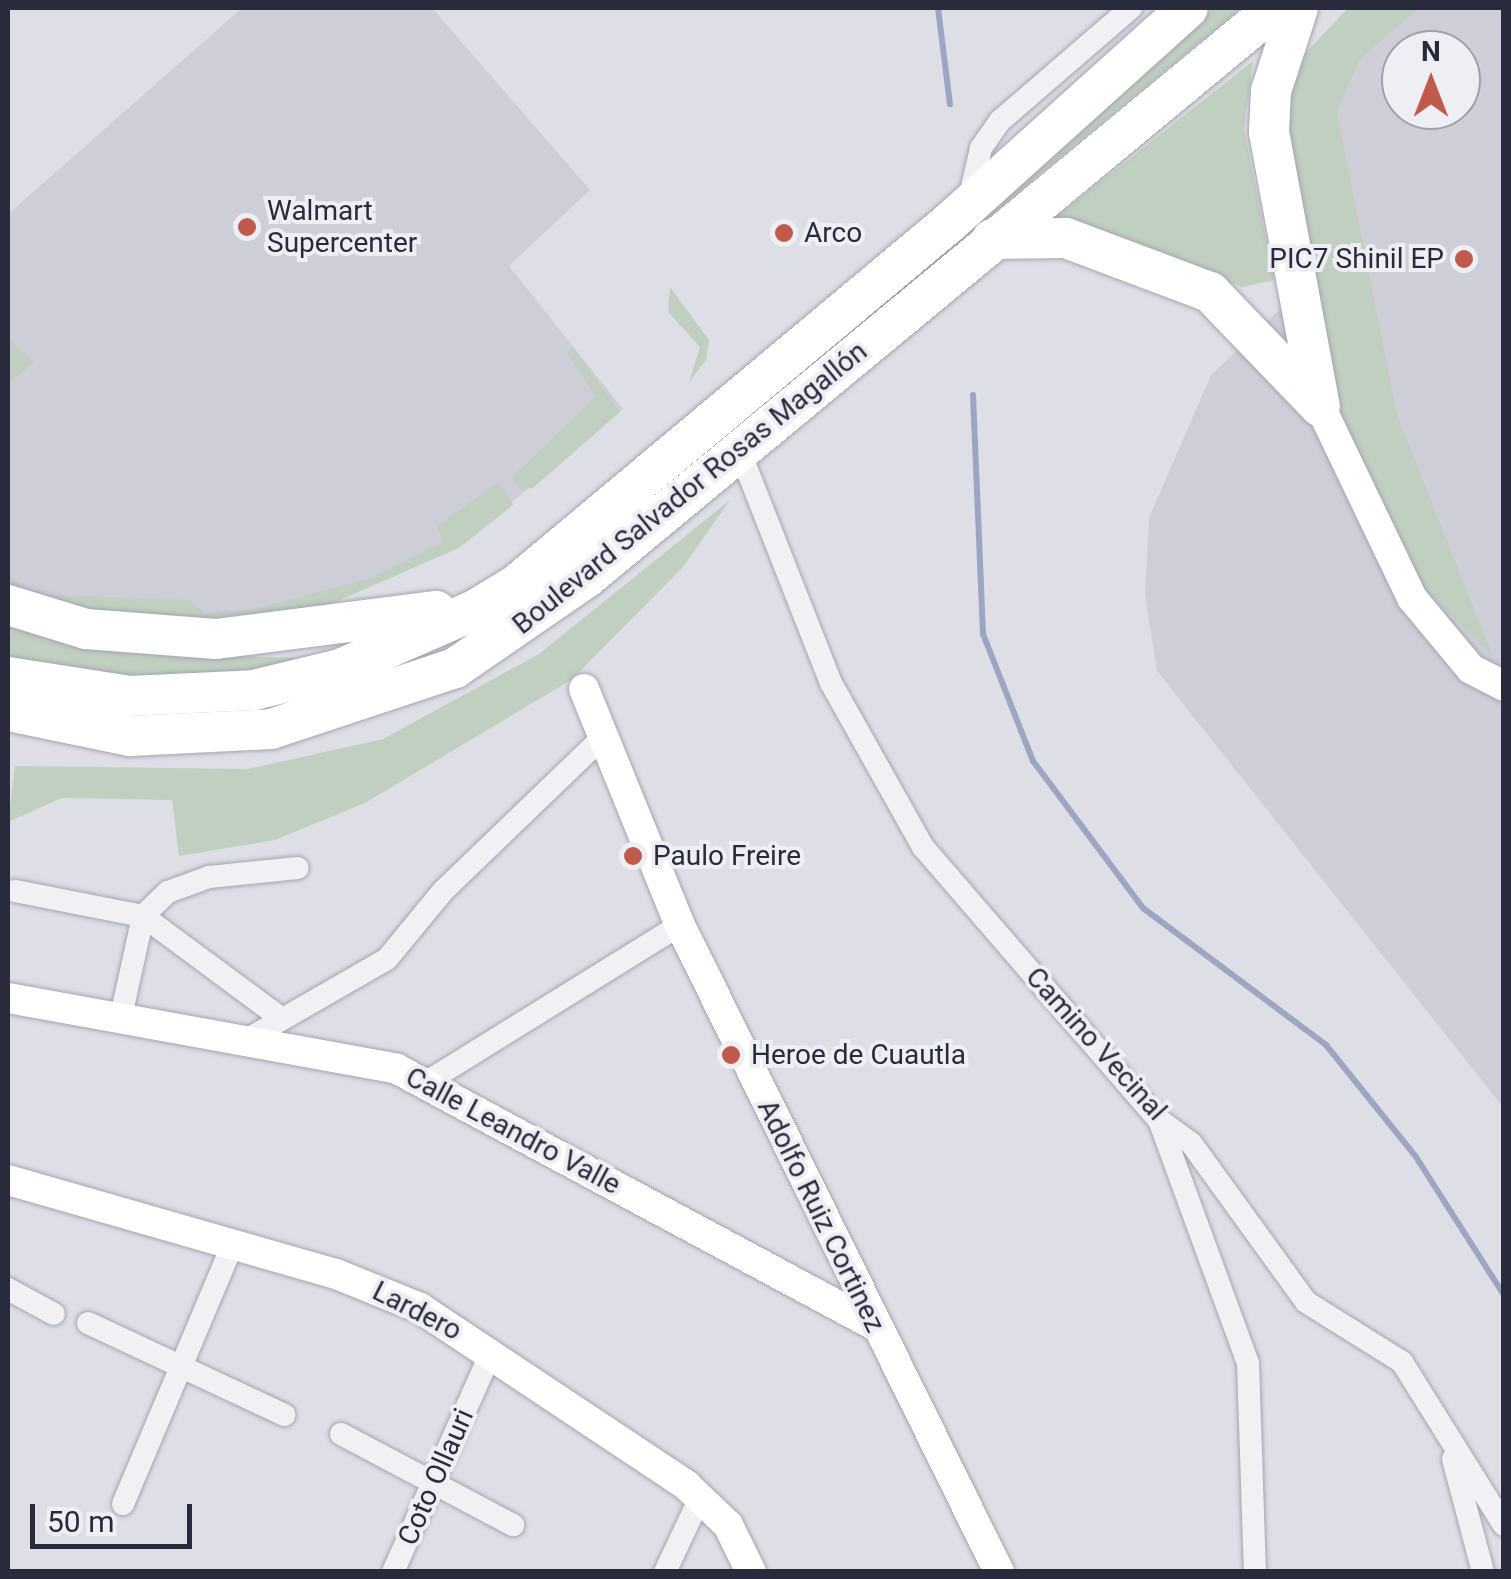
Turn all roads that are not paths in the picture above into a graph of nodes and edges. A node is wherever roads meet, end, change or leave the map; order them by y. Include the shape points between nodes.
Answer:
1 (1131, 8) edge
2 (1188, 8) edge
3 (1275, 8) edge
4 (1298, 8) edge
5 (968, 204) junction
6 (992, 239) junction
7 (1320, 406) junction
8 (740, 452) junction
9 (516, 585) junction
10 (8, 605) edge
11 (1504, 686) edge
12 (584, 690) dead end
13 (9, 708) edge
14 (603, 737) junction
15 (298, 868) dead end
16 (15, 891) dead end
17 (144, 916) junction
18 (680, 925) junction
19 (8, 998) edge
20 (277, 1015) junction
21 (120, 1020) junction
22 (241, 1044) junction
23 (425, 1084) junction
24 (1159, 1120) junction
25 (8, 1180) edge
26 (233, 1243) junction
27 (8, 1289) edge
28 (54, 1314) dead end
29 (88, 1323) dead end
30 (872, 1324) junction
31 (492, 1351) junction
32 (181, 1366) junction
33 (284, 1416) dead end
34 (341, 1434) dead end
35 (1450, 1445) junction
36 (432, 1484) junction
37 (700, 1498) junction
38 (123, 1504) dead end
39 (513, 1525) dead end
40 (1504, 1525) edge
41 (393, 1572) edge
42 (664, 1572) edge
43 (751, 1572) edge
44 (998, 1572) edge
45 (1255, 1572) edge
46 (1482, 1572) edge

1 - 5 street via 1000,121 980,148
2 - 5 highway, Boulevard Salvador Rosas Magallón
3 - 6 highway, Boulevard Salvador Rosas Magallón
4 - 7 highway via 1271,90 1269,132
5 - 9 highway, Boulevard Salvador Rosas Magallón
6 - 7 highway via 1066,238 1210,292
6 - 8 highway, Boulevard Salvador Rosas Magallón
7 - 11 street via 1412,598 1471,669
8 - 13 highway, Boulevard Salvador Rosas Magallón via 519,629 394,692 271,729 214,734 96,733
8 - 24 street, Camino Vecinal via 803,622 885,789 988,929 1073,1011
9 - 10 highway via 390,622 269,639 86,629
9 - 13 highway, Boulevard Salvador Rosas Magallón via 381,654 254,690
12 - 14 street, Adolfo Ruiz Cortinez
14 - 18 street, Adolfo Ruiz Cortinez
14 - 20 street via 443,891 387,959 346,990
15 - 17 street via 184,882
16 - 17 street
17 - 20 street
17 - 21 street
18 - 23 street
18 - 30 street, Adolfo Ruiz Cortinez
19 - 21 street, Calle Leandro Valle
20 - 22 street
21 - 22 street, Calle Leandro Valle
22 - 23 street, Calle Leandro Valle via 374,1062
23 - 30 street, Calle Leandro Valle
24 - 35 street, Camino Vecinal via 1191,1143 1306,1302 1402,1362
24 - 45 street via 1248,1363
25 - 26 street, Lardero
26 - 31 street, Lardero via 380,1289
26 - 32 street
27 - 28 street
29 - 32 street
30 - 44 street, Adolfo Ruiz Cortinez
31 - 36 street, Coto Ollauri
31 - 37 street, Lardero
32 - 33 street
32 - 38 street
34 - 36 street
35 - 40 street, Camino Vecinal
35 - 46 street
36 - 39 street
36 - 41 street, Coto Ollauri
37 - 42 street
37 - 43 street, Lardero via 728,1525

